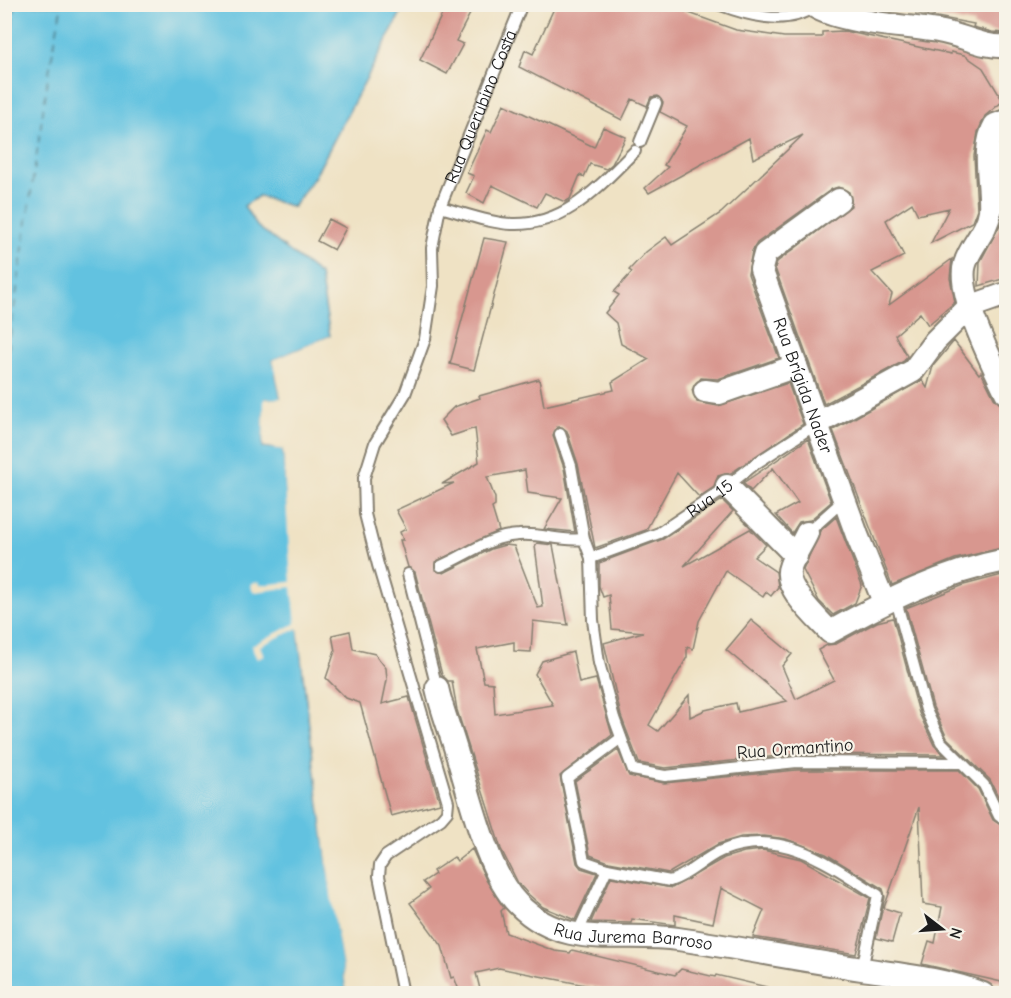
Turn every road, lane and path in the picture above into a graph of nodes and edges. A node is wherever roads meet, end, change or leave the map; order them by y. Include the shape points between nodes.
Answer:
1 (522, 4) edge
2 (718, 4) edge
3 (838, 4) edge
4 (812, 6) edge
5 (874, 21) junction
6 (1004, 52) edge
7 (656, 103) dead end
8 (1006, 121) edge
9 (839, 200) dead end
10 (440, 207) junction
11 (1006, 294) edge
12 (969, 307) junction
13 (796, 366) junction
14 (705, 391) dead end
15 (1006, 392) edge
16 (818, 423) junction
17 (560, 434) dead end
18 (727, 486) junction
19 (845, 499) junction
20 (807, 534) joint
21 (584, 539) junction
22 (795, 556) junction
23 (591, 558) junction
24 (1006, 560) edge
25 (441, 566) dead end
26 (408, 574) dead end
27 (890, 601) junction
28 (437, 688) joint
29 (621, 738) junction
30 (960, 763) junction
31 (1006, 821) edge
32 (607, 869) junction
33 (577, 934) junction
34 (862, 969) junction
35 (403, 993) edge
36 (983, 993) edge

1 - 10 lane, Rua Querubino Costa
2 - 4 lane via 744,14 779,18 802,15
3 - 5 street
4 - 5 street via 843,17
5 - 6 street via 945,32
7 - 10 lane via 638,147 570,211 540,222 511,224
8 - 12 street via 995,125 989,139 990,210 986,228 963,273
9 - 13 street, Rua Brígida Nader via 765,254 762,261 761,268
10 - 35 lane, Rua Querubino Costa via 432,248 426,339 405,394 375,442 364,478 365,514 378,565 448,802 441,819 386,856 380,865
11 - 12 street
12 - 15 street
12 - 16 street via 935,341 913,371
13 - 14 street via 719,393
13 - 16 street, Rua Brígida Nader
16 - 18 lane, Rua 15
16 - 19 street, Rua Brígida Nader
17 - 21 lane via 571,466
18 - 22 street
18 - 23 lane, Rua 15 via 651,537
19 - 20 lane
19 - 27 street, Rua Brígida Nader
20 - 22 street
21 - 23 lane
21 - 25 lane via 564,541 518,535 477,547
22 - 27 street via 789,568 791,587 830,632
23 - 29 lane via 595,642
24 - 27 street via 931,581
26 - 28 lane
27 - 30 lane, Rua Brígida Nader via 926,710 941,742
28 - 33 street, Rua Jurema Barroso via 475,812 505,888 519,906 539,919
29 - 30 lane, Rua Ormantino via 633,770 665,776 797,762
29 - 32 lane via 567,778 584,861
30 - 31 lane, Rua Brígida Nader via 984,785 999,816
32 - 33 lane
32 - 34 lane via 669,881 729,848 766,842 815,855 878,895
33 - 34 street, Rua Jurema Barroso via 676,939
34 - 36 street, Rua Jurema Barroso

